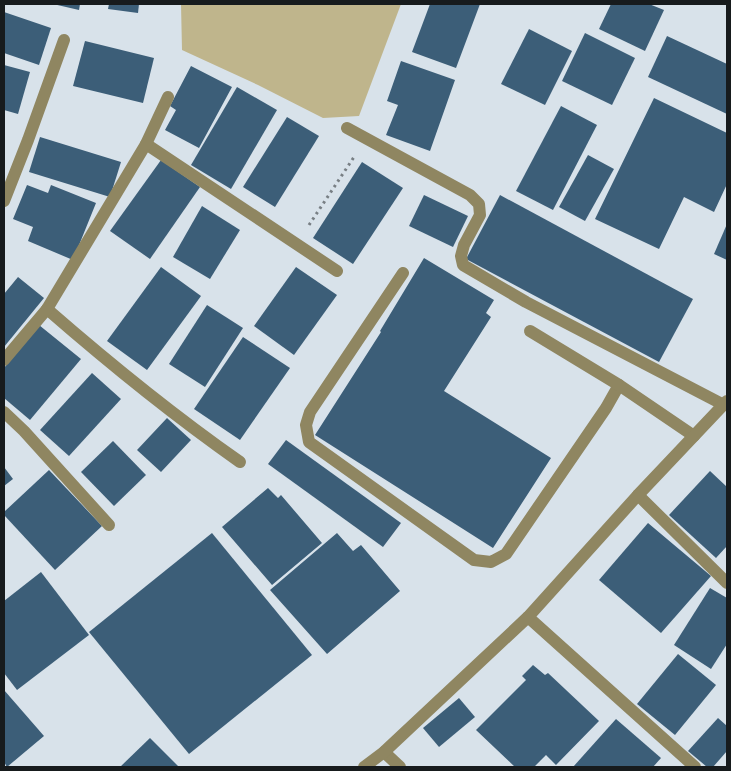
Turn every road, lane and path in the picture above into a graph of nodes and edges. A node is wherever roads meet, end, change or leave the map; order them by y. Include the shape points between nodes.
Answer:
1 (64, 40) dead end
2 (168, 97) dead end
3 (347, 128) dead end
4 (367, 138) junction
5 (146, 144) junction
6 (4, 201) edge
7 (297, 244) junction
8 (337, 271) dead end
9 (402, 273) dead end
10 (47, 309) junction
11 (530, 331) dead end
12 (4, 360) edge
13 (619, 385) junction
14 (726, 403) edge
15 (4, 412) edge
16 (694, 436) junction
17 (240, 462) dead end
18 (638, 495) junction
19 (109, 525) dead end
20 (727, 583) edge
21 (528, 617) junction
22 (384, 752) junction
23 (364, 767) edge
24 (400, 767) edge
25 (695, 767) edge

1 - 6 street
2 - 5 street
3 - 4 street
4 - 7 path
4 - 14 street via 470,195 480,204 480,215 461,256 464,265 526,302
5 - 7 street
5 - 10 street
7 - 8 street
9 - 13 street via 310,412 306,425 309,442 474,560 491,562 506,554
10 - 12 street
10 - 17 street via 201,435
11 - 13 street
13 - 16 street
14 - 16 street
15 - 19 street
16 - 18 street
18 - 20 street
18 - 21 street
21 - 22 street
21 - 25 street
22 - 23 street
22 - 24 street

